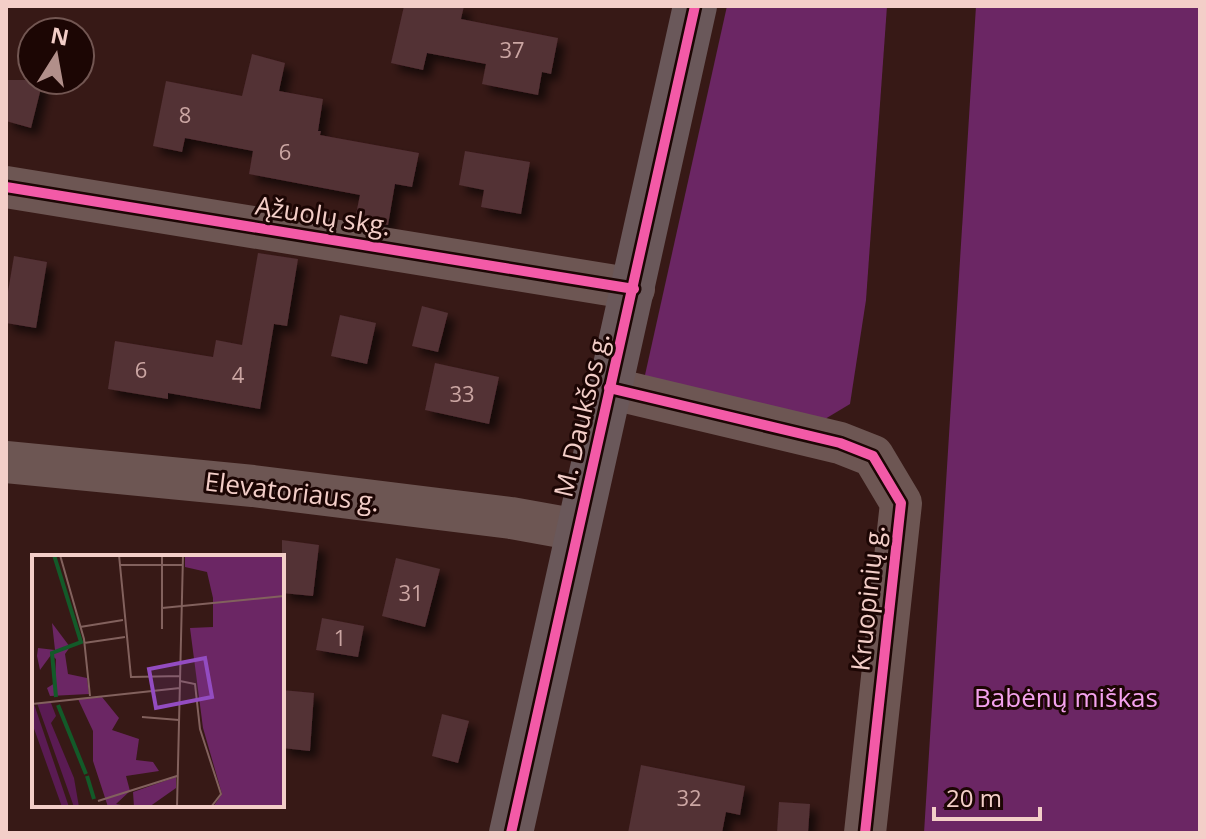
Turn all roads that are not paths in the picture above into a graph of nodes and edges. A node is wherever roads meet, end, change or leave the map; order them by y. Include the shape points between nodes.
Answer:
1 (695, 6) edge
2 (6, 187) edge
3 (634, 289) junction
4 (609, 388) junction
5 (6, 462) edge
6 (578, 530) junction
7 (511, 833) edge
8 (865, 833) edge

1 - 3 main road, M. Daukšos g.
2 - 3 street, Ąžuolų skg.
3 - 4 main road, M. Daukšos g.
4 - 6 main road, M. Daukšos g.
4 - 8 street, Kruopinių g. via 840,443 873,456 901,503
5 - 6 street, Elevatoriaus g. via 268,488
6 - 7 main road, M. Daukšos g.

